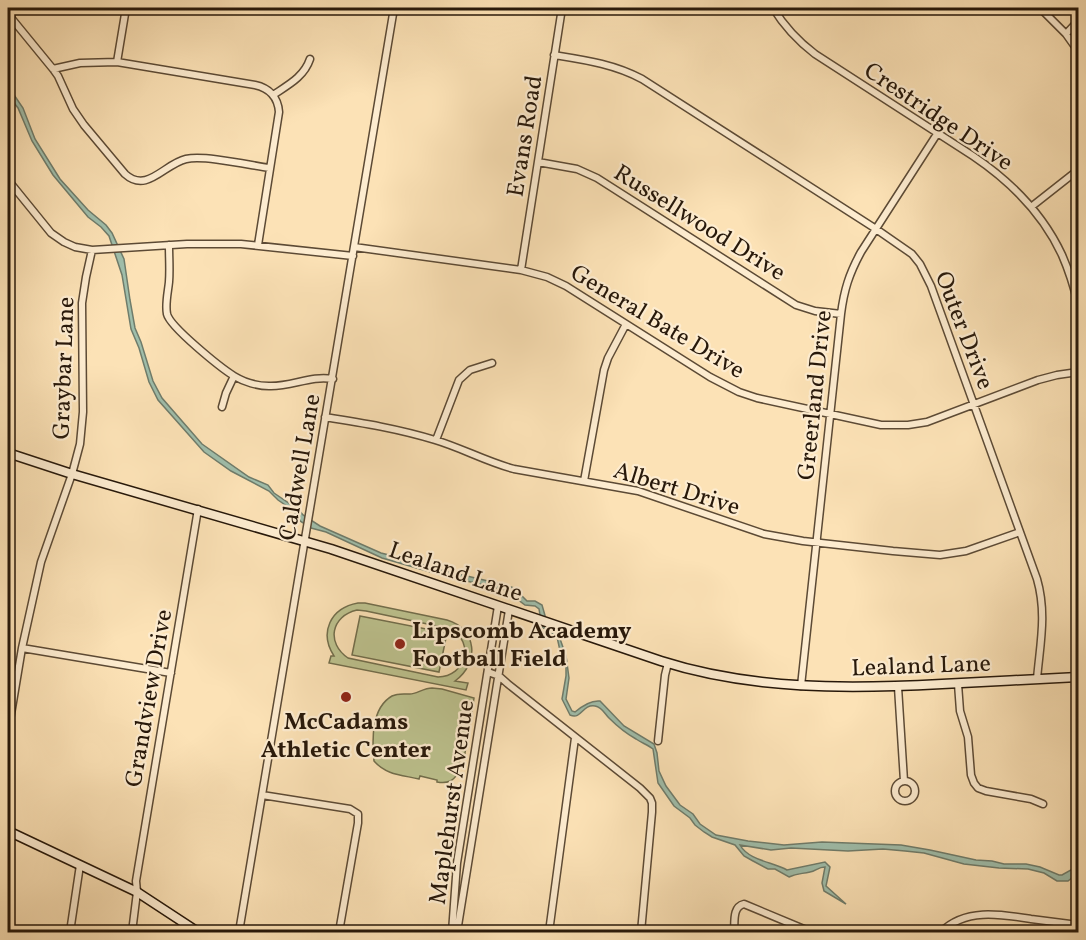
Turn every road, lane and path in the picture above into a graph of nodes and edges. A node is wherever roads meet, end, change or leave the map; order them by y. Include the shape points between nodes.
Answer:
1 (126, 8) edge
2 (394, 8) edge
3 (562, 8) edge
4 (773, 8) edge
5 (1040, 8) edge
6 (8, 14) edge
7 (1078, 21) edge
8 (1065, 33) junction
9 (1078, 51) edge
10 (554, 55) junction
11 (310, 59) dead end
12 (117, 62) junction
13 (52, 69) junction
14 (273, 95) junction
15 (937, 134) junction
16 (538, 162) junction
17 (269, 168) junction
18 (1078, 170) edge
19 (8, 181) edge
20 (1031, 207) junction
21 (876, 229) junction
22 (169, 245) junction
23 (258, 246) junction
24 (354, 247) junction
25 (92, 250) junction
26 (353, 256) junction
27 (521, 270) junction
28 (1078, 304) edge
29 (841, 314) junction
30 (627, 324) junction
31 (492, 363) dead end
32 (1078, 372) edge
33 (234, 376) junction
34 (333, 378) junction
35 (974, 405) junction
36 (222, 407) dead end
37 (830, 414) junction
38 (326, 417) junction
39 (436, 440) junction
40 (8, 453) edge
41 (72, 474) junction
42 (584, 481) junction
43 (198, 509) junction
44 (1020, 532) junction
45 (304, 540) junction
46 (817, 543) junction
47 (498, 606) junction
48 (509, 610) junction
49 (22, 648) junction
50 (668, 663) junction
51 (489, 672) junction
52 (171, 673) junction
53 (499, 676) junction
54 (1078, 677) edge
55 (1037, 679) junction
56 (958, 684) junction
57 (801, 686) junction
58 (898, 687) junction
59 (8, 732) edge
60 (575, 738) junction
61 (658, 741) dead end
62 (904, 781) dead end
63 (262, 795) junction
64 (1043, 804) dead end
65 (8, 831) edge
66 (80, 865) junction
67 (136, 892) junction
68 (1078, 925) edge
69 (70, 933) edge
70 (132, 933) edge
71 (198, 933) edge
72 (239, 933) edge
73 (339, 933) edge
74 (452, 933) edge
75 (457, 933) edge
76 (549, 933) edge
77 (641, 933) edge
78 (734, 933) edge
79 (811, 933) edge
80 (941, 933) edge

1 - 12 street
2 - 24 street, Caldwell Lane
3 - 10 street, Evans Road
4 - 15 street, Crestridge Drive via 804,45
5 - 8 street
6 - 13 street
7 - 8 street
8 - 9 street
10 - 16 street, Evans Road
10 - 21 street, Outer Drive via 605,64 642,79
11 - 14 street via 299,77
12 - 13 street
12 - 14 street via 255,85
13 - 17 street via 84,125 132,180 147,180 177,162 194,158
14 - 17 street via 279,112
15 - 20 street, Crestridge Drive via 990,168
15 - 21 street, Greerland Drive
16 - 27 street, Evans Road
16 - 29 street, Russellwood Drive via 578,169 597,178 796,305
17 - 23 street
18 - 20 street
19 - 25 street via 51,233 69,245
20 - 28 street, Crestridge Drive via 1061,254
21 - 29 street, Greerland Drive via 849,276
21 - 35 street, Outer Drive via 905,248 920,264
22 - 23 street
22 - 25 street
22 - 33 street via 168,317
23 - 26 street
24 - 26 street, Caldwell Lane
24 - 27 street, General Bate Drive
25 - 41 street, Graybar Lane via 82,311 83,425
26 - 34 street, Caldwell Lane
27 - 30 street, General Bate Drive via 556,281
29 - 37 street, Greerland Drive
30 - 37 street, General Bate Drive via 739,392
30 - 42 street via 603,370
31 - 39 street via 470,370 459,380
32 - 35 street, General Bate Drive via 1038,380
33 - 34 street via 271,386
33 - 36 street
34 - 38 street, Caldwell Lane
35 - 37 street, General Bate Drive via 908,425 881,425
35 - 44 street, Outer Drive
37 - 46 street, Greerland Drive
38 - 39 street, Albert Drive
38 - 45 street, Caldwell Lane
39 - 42 street, Albert Drive via 507,467
40 - 41 street, Lealand Lane
41 - 43 street, Lealand Lane
41 - 49 street, Graybar Lane via 41,562
42 - 46 street, Albert Drive via 638,491 764,534
43 - 45 street, Lealand Lane
43 - 52 street, Grandview Drive
44 - 46 street, Albert Drive via 940,555
44 - 55 street, Outer Drive via 1042,596
45 - 47 street, Lealand Lane
45 - 63 street, Caldwell Lane
46 - 57 street, Greerland Drive
47 - 48 street, Lealand Lane
47 - 51 street, Maplehurst Avenue
48 - 50 street, Lealand Lane
48 - 53 street, Maplehurst Avenue
49 - 52 street
49 - 59 street, Graybar Lane
50 - 57 street, Lealand Lane via 723,676
50 - 61 street
51 - 53 street
51 - 74 street, Maplehurst Avenue via 457,863
52 - 67 street, Grandview Drive
53 - 60 street
53 - 75 street, Maplehurst Avenue
54 - 55 street, Lealand Lane
55 - 56 street, Lealand Lane
56 - 58 street, Lealand Lane
56 - 64 street via 973,788
57 - 58 street, Lealand Lane
58 - 62 street
60 - 76 street
60 - 77 street via 629,779 652,803
63 - 72 street, Caldwell Lane
63 - 73 street via 358,814
65 - 66 street
66 - 67 street
66 - 69 street
67 - 70 street, Grandview Drive
67 - 71 street
68 - 80 street via 981,914 958,920
78 - 79 street via 736,909 746,904

